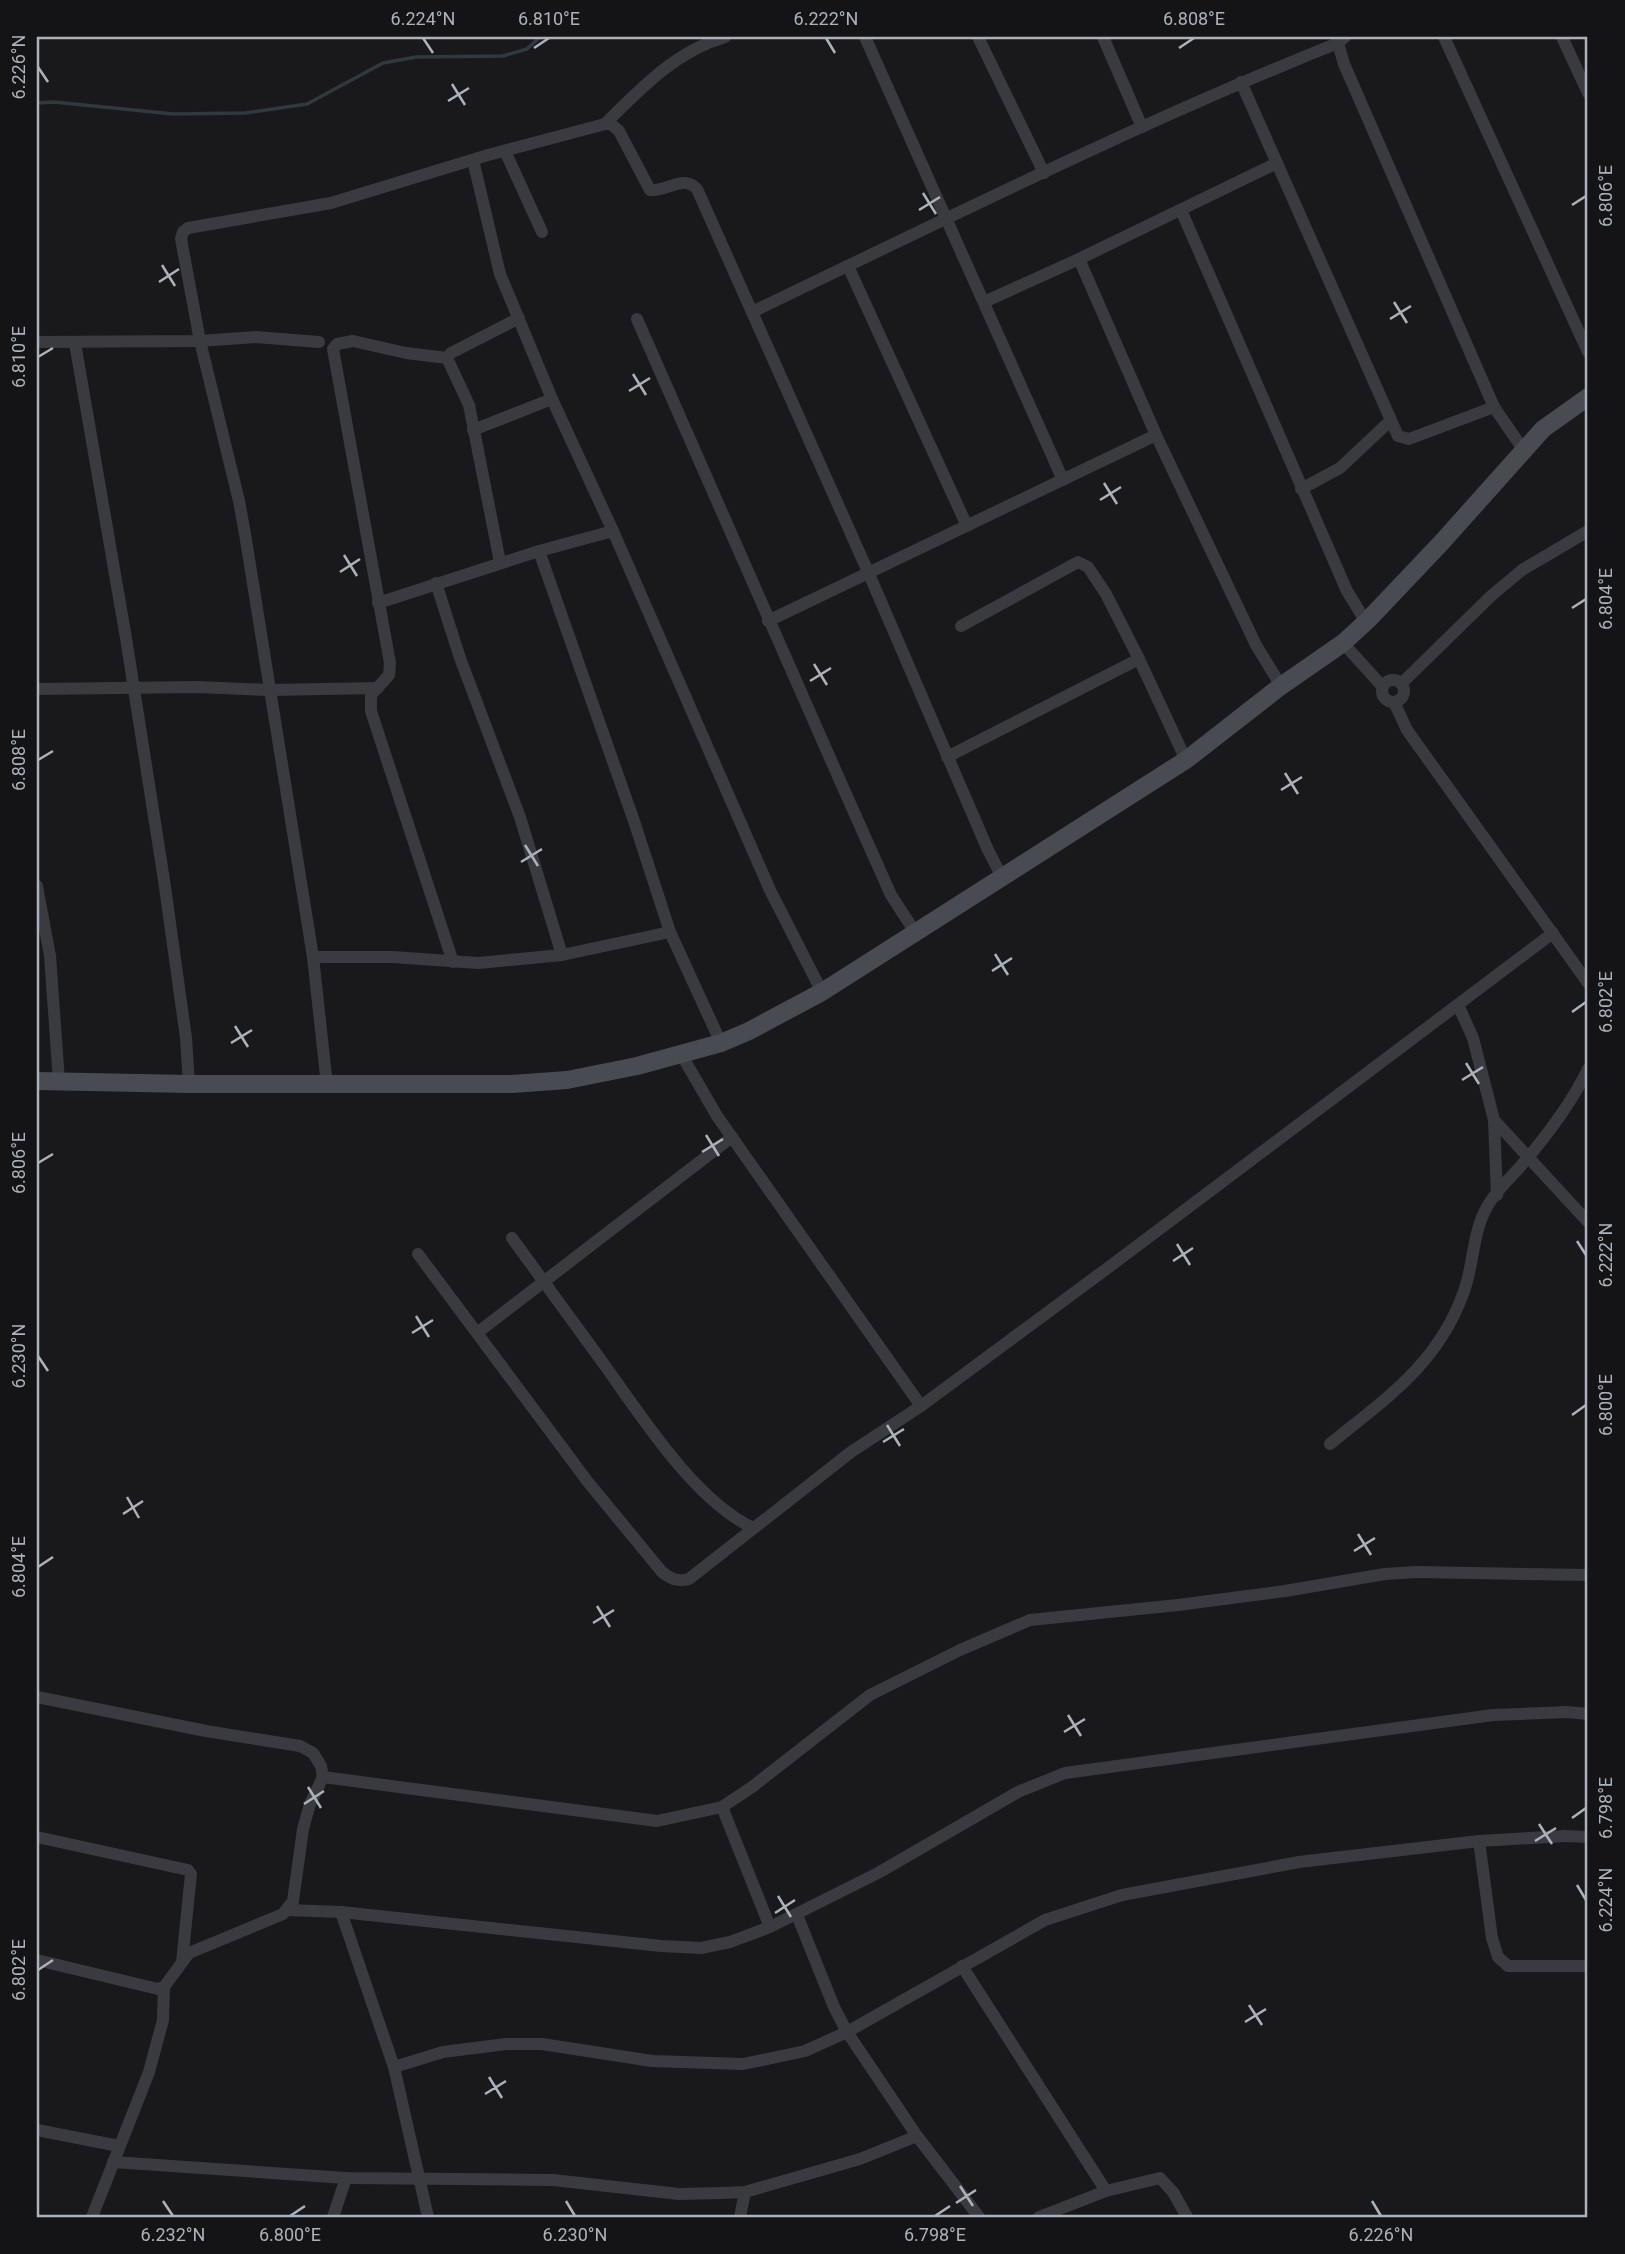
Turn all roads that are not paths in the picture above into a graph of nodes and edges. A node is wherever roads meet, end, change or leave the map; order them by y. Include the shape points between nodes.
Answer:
1 (725, 37) edge
2 (865, 37) edge
3 (978, 37) edge
4 (1103, 37) edge
5 (1444, 37) edge
6 (1562, 37) edge
7 (1341, 40) edge
8 (1241, 82) junction
9 (1588, 93) edge
10 (605, 124) junction
11 (1142, 127) junction
12 (505, 151) junction
13 (473, 160) junction
14 (1277, 163) junction
15 (1044, 173) junction
16 (1181, 210) junction
17 (947, 219) junction
18 (541, 232) dead end
19 (1079, 259) junction
20 (848, 266) junction
21 (984, 302) junction
22 (752, 312) junction
23 (519, 318) junction
24 (637, 319) dead end
25 (200, 341) junction
26 (37, 342) edge
27 (318, 342) dead end
28 (75, 343) junction
29 (1588, 352) edge
30 (447, 358) junction
31 (1588, 397) edge
32 (552, 400) junction
33 (1494, 407) junction
34 (1390, 421) junction
35 (473, 430) junction
36 (1156, 435) junction
37 (1525, 452) junction
38 (1063, 480) junction
39 (1301, 489) junction
40 (967, 526) junction
41 (612, 531) junction
42 (1588, 531) edge
43 (539, 551) junction
44 (500, 562) junction
45 (869, 574) junction
46 (436, 583) junction
47 (379, 603) junction
48 (768, 621) junction
49 (1366, 622) junction
50 (961, 626) dead end
51 (1343, 643) junction
52 (1139, 659) junction
53 (1402, 683) junction
54 (1281, 686) junction
55 (1383, 687) junction
56 (132, 688) junction
57 (378, 688) junction
58 (37, 689) edge
59 (269, 690) junction
60 (1394, 702) junction
61 (947, 757) junction
62 (1186, 760) junction
63 (1002, 877) junction
64 (37, 886) edge
65 (670, 932) junction
66 (915, 932) junction
67 (1553, 933) junction
68 (562, 954) junction
69 (313, 957) junction
70 (453, 962) junction
71 (1588, 983) edge
72 (822, 992) junction
73 (1458, 1005) junction
74 (721, 1043) junction
75 (681, 1054) junction
76 (1588, 1069) edge
77 (37, 1081) edge
78 (59, 1081) junction
79 (189, 1084) junction
80 (327, 1085) junction
81 (1494, 1120) junction
82 (732, 1138) junction
83 (1528, 1158) junction
84 (1497, 1195) junction
85 (1588, 1222) edge
86 (512, 1238) dead end
87 (418, 1254) dead end
88 (544, 1282) junction
89 (477, 1332) junction
90 (921, 1406) junction
91 (1330, 1444) dead end
92 (752, 1528) junction
93 (1588, 1575) edge
94 (37, 1697) edge
95 (1588, 1714) edge
96 (323, 1777) junction
97 (722, 1807) junction
98 (37, 1837) edge
99 (1588, 1837) edge
100 (1479, 1841) junction
101 (287, 1910) junction
102 (341, 1912) junction
103 (797, 1914) junction
104 (770, 1927) junction
105 (37, 1960) edge
106 (182, 1962) junction
107 (962, 1966) junction
108 (1588, 1966) edge
109 (164, 1987) junction
110 (847, 2032) junction
111 (394, 2067) junction
112 (37, 2130) edge
113 (917, 2136) junction
114 (120, 2146) junction
115 (113, 2162) junction
116 (346, 2178) junction
117 (419, 2179) junction
118 (1106, 2191) junction
119 (746, 2192) junction
120 (92, 2217) edge
121 (333, 2217) edge
122 (428, 2217) edge
123 (740, 2217) edge
124 (979, 2217) edge
125 (1039, 2217) edge
126 (1187, 2217) edge

1 - 10 street via 691,52 650,79
2 - 17 street
3 - 15 street
4 - 11 street
5 - 29 street
6 - 9 street
7 - 8 street
7 - 33 street via 1344,64
8 - 11 street
8 - 14 street
10 - 12 street
10 - 22 street via 619,131 650,190 685,182 697,189
11 - 15 street
12 - 13 street
12 - 18 street
13 - 23 street via 500,274
13 - 25 street via 331,203 188,228 181,239
14 - 16 street
14 - 34 street
15 - 17 street
16 - 19 street
16 - 39 street
17 - 20 street
17 - 21 street
19 - 21 street
19 - 36 street
20 - 22 street
20 - 40 street
21 - 38 street
22 - 45 street
23 - 30 street
23 - 32 street
24 - 48 street
25 - 27 street via 256,337
25 - 28 street
25 - 59 street via 239,501
26 - 28 street
28 - 56 street
30 - 35 street via 469,405
30 - 47 street via 353,341 333,349
31 - 37 street via 1561,414
32 - 35 street
32 - 41 street
33 - 34 street via 1409,439 1398,436
33 - 37 street
34 - 39 street via 1340,468
35 - 44 street
36 - 38 street
36 - 54 street via 1256,645
37 - 49 street
38 - 40 street
39 - 49 street
40 - 45 street
41 - 43 street
41 - 72 street via 770,890
42 - 53 street via 1522,570
43 - 44 street
43 - 65 street
44 - 46 street
45 - 48 street
45 - 61 street
46 - 47 street
46 - 68 street via 520,817
47 - 57 street via 390,675
48 - 66 street via 891,894
49 - 51 street
50 - 52 street via 1082,562 1106,594
51 - 54 street
51 - 55 street
52 - 61 street
52 - 62 street
53 - 55 street via 1392,680
53 - 60 street via 1403,696
54 - 62 street
55 - 60 street via 1384,697
56 - 58 street
56 - 59 street
56 - 79 street via 164,880
57 - 59 street
57 - 70 street via 371,695 371,711
59 - 69 street
60 - 67 street via 1407,730
61 - 63 street
62 - 63 street
63 - 66 street
64 - 78 street via 50,956
65 - 68 street
65 - 74 street
66 - 72 street
67 - 71 street
67 - 73 street
68 - 70 street
69 - 70 street
69 - 80 street
72 - 74 street
73 - 81 street via 1473,1038
73 - 90 street
74 - 75 street
75 - 80 street via 567,1080
75 - 82 street
76 - 83 street
77 - 78 street
78 - 79 street
79 - 80 street
81 - 83 street
81 - 84 street
82 - 88 street
82 - 90 street
83 - 84 street
83 - 85 street
84 - 91 street via 1487,1206 1478,1230 1464,1293 1444,1337 1421,1367
86 - 88 street
87 - 89 street
88 - 89 street
88 - 92 street via 696,1483 727,1513
89 - 92 street via 588,1482 671,1579 690,1579
90 - 92 street via 851,1452
93 - 97 street via 1385,1574 1178,1605 1030,1620 870,1695
94 - 96 street via 300,1746 313,1753
95 - 103 street via 1493,1714 1065,1773 1018,1792
96 - 97 street via 657,1821
96 - 101 street via 306,1816 296,1887
97 - 104 street
98 - 106 street via 188,1870
99 - 100 street
100 - 107 street via 1299,1862 1122,1895 1045,1920
100 - 108 street via 1498,1957 1508,1966
101 - 102 street
101 - 106 street via 196,1949
102 - 104 street via 701,1948
102 - 111 street
103 - 104 street
103 - 110 street
105 - 109 street
106 - 109 street
107 - 110 street
107 - 118 street
109 - 114 street via 163,2020 149,2071
110 - 111 street via 805,2051 743,2064 652,2062 506,2044 443,2052
110 - 113 street
111 - 117 street
112 - 114 street
113 - 119 street via 860,2159
113 - 124 street
114 - 115 street
115 - 116 street
115 - 120 street
116 - 117 street
116 - 121 street
117 - 119 street via 553,2180 679,2194
117 - 122 street
118 - 125 street
118 - 126 street via 1160,2178
119 - 123 street

